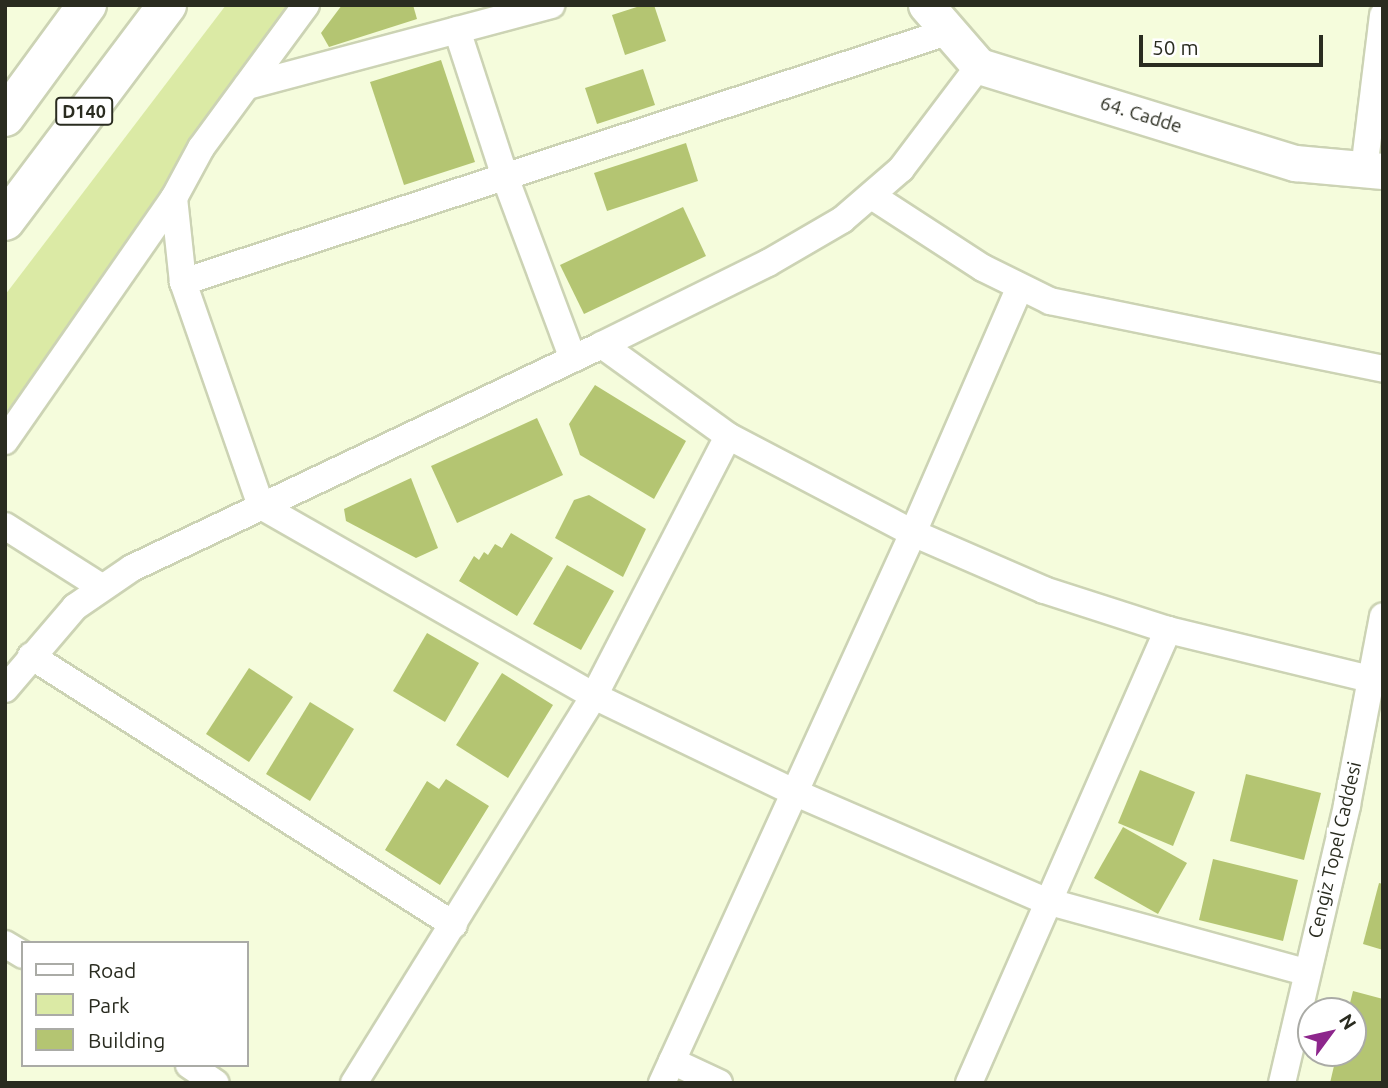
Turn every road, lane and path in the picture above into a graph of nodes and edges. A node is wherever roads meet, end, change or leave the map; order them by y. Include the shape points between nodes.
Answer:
1 (87, 5) edge
2 (167, 5) edge
3 (306, 5) edge
4 (551, 5) edge
5 (1383, 15) edge
6 (936, 19) edge
7 (457, 30) junction
8 (979, 66) junction
9 (247, 86) junction
10 (5, 117) edge
11 (1374, 170) edge
12 (505, 177) junction
13 (872, 196) junction
14 (174, 198) junction
15 (5, 220) edge
16 (183, 282) junction
17 (1019, 289) junction
18 (602, 345) junction
19 (573, 359) junction
20 (1383, 369) edge
21 (728, 436) junction
22 (5, 441) edge
23 (261, 506) junction
24 (5, 526) edge
25 (913, 533) junction
26 (101, 587) junction
27 (1383, 615) edge
28 (1168, 630) junction
29 (31, 656) junction
30 (1377, 681) edge
31 (5, 689) edge
32 (594, 696) junction
33 (796, 793) junction
34 (1046, 901) junction
35 (454, 925) junction
36 (5, 944) edge
37 (21, 954) edge
38 (1307, 972) junction
39 (192, 1067) edge
40 (667, 1072) edge
41 (216, 1083) edge
42 (354, 1083) edge
43 (719, 1083) edge
44 (969, 1083) edge
45 (1282, 1083) edge

1 - 10 highway, D140
2 - 15 highway, D140
3 - 9 street
4 - 7 street
5 - 11 street
6 - 8 main road, 64. Cadde
6 - 12 street
7 - 9 street
7 - 12 street
8 - 11 main road, 64. Cadde via 1295,163
8 - 13 street via 928,138
9 - 14 street via 201,148
12 - 16 street
12 - 19 street
13 - 17 street
13 - 18 street via 811,240
14 - 16 street
14 - 22 street
16 - 23 street
17 - 20 street via 1089,310
17 - 25 street
18 - 19 street
18 - 21 street
19 - 23 street
21 - 25 street
21 - 32 street
23 - 26 street
23 - 32 street
24 - 26 street
25 - 28 street via 1044,590
25 - 33 street
26 - 29 street via 67,615
27 - 30 street, Cengiz Topel Caddesi
28 - 30 street
28 - 34 street
29 - 31 street
29 - 35 street
30 - 38 street, Cengiz Topel Caddesi
32 - 33 street
32 - 35 street
33 - 34 street
33 - 40 street
34 - 38 street
34 - 44 street
35 - 42 street
36 - 37 street
38 - 45 street, Cengiz Topel Caddesi
39 - 41 street
40 - 43 street

